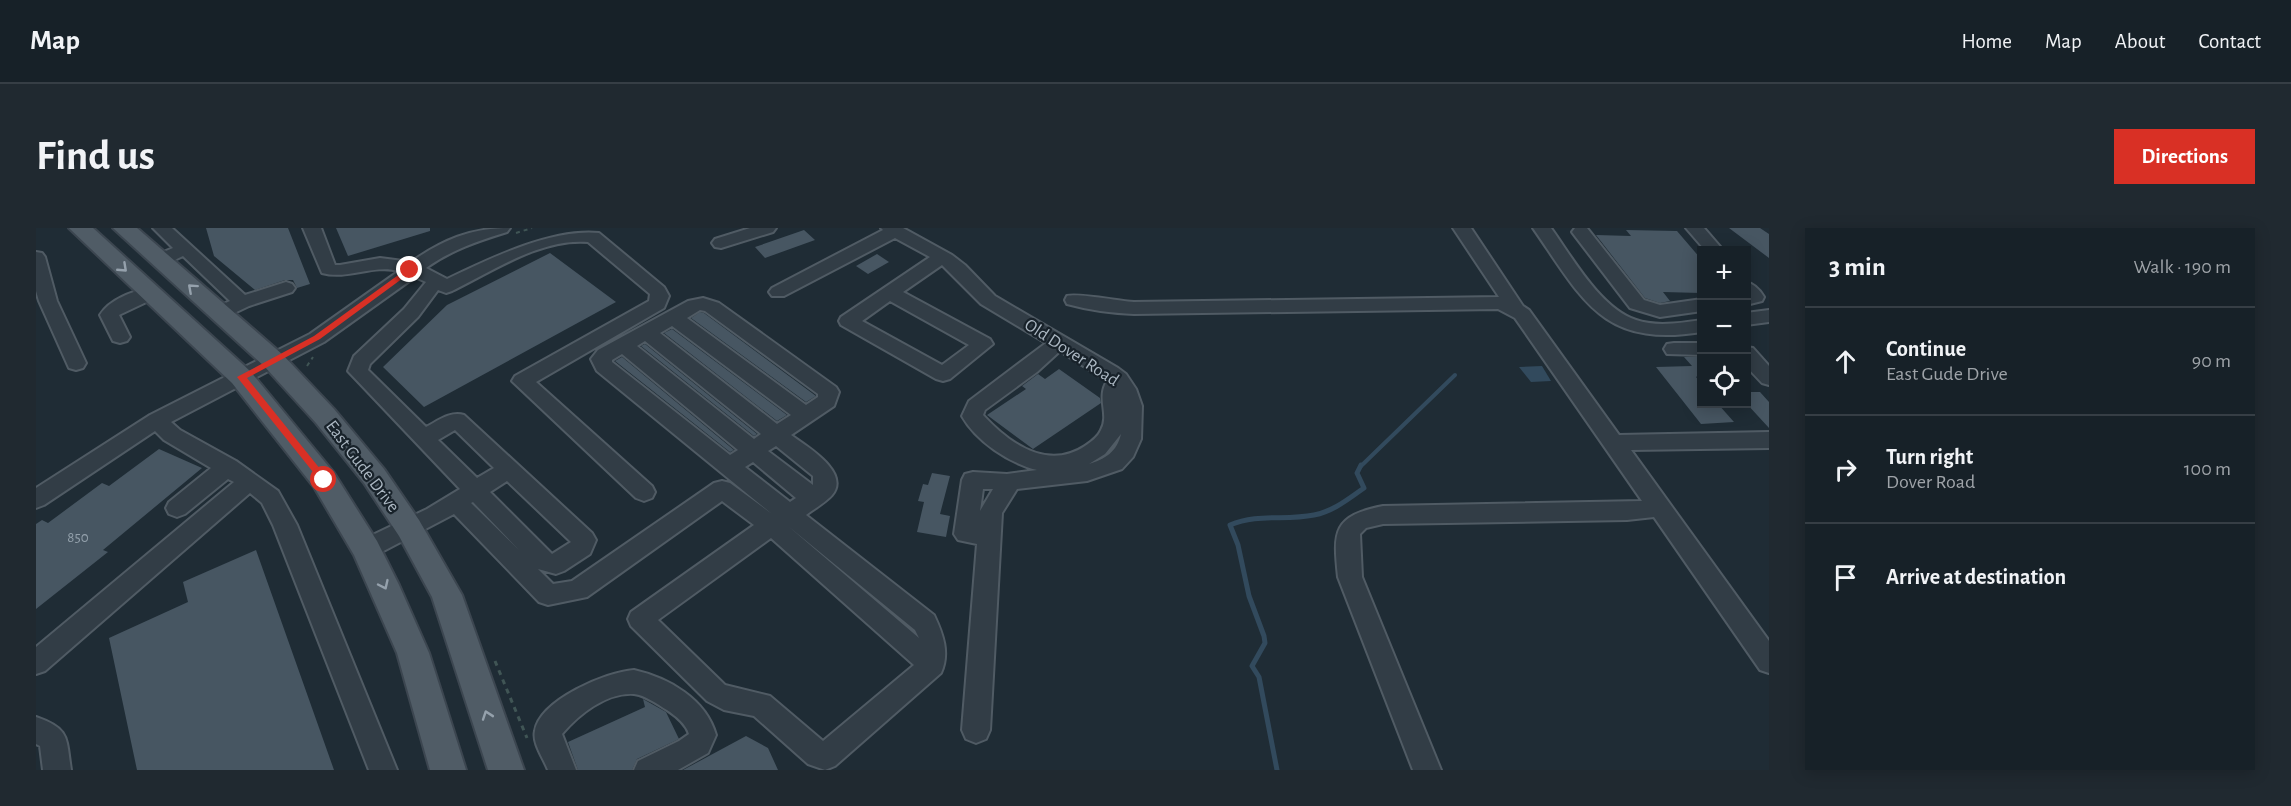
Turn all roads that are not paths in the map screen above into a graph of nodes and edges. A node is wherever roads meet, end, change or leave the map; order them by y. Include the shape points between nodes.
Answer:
1 (80, 228) edge
2 (124, 228) edge
3 (162, 228) edge
4 (312, 228) edge
5 (501, 228) edge
6 (767, 228) edge
7 (1462, 228) edge
8 (1604, 228) edge
9 (1695, 228) edge
10 (892, 229) edge
11 (1544, 230) edge
12 (1581, 232) junction
13 (721, 243) dead end
14 (1711, 246) edge
15 (185, 249) junction
16 (36, 256) edge
17 (942, 257) junction
18 (160, 260) junction
19 (410, 270) junction
20 (438, 281) junction
21 (286, 288) dead end
22 (778, 292) dead end
23 (888, 292) junction
24 (150, 293) junction
25 (1074, 300) dead end
26 (242, 302) junction
27 (1697, 306) edge
28 (1516, 309) junction
29 (219, 312) junction
30 (54, 315) junction
31 (1769, 316) edge
32 (673, 317) junction
33 (1751, 318) edge
34 (36, 321) edge
35 (1697, 327) edge
36 (646, 332) junction
37 (120, 337) dead end
38 (1059, 342) junction
39 (623, 345) junction
40 (1697, 348) edge
41 (1674, 349) dead end
42 (1769, 352) edge
43 (1751, 353) edge
44 (1747, 354) edge
45 (274, 361) junction
46 (76, 363) dead end
47 (241, 377) junction
48 (1769, 378) edge
49 (1119, 379) junction
50 (806, 415) junction
51 (157, 420) junction
52 (777, 435) junction
53 (424, 438) junction
54 (1769, 440) edge
55 (1614, 444) junction
56 (754, 450) junction
57 (730, 466) junction
58 (228, 467) junction
59 (508, 469) junction
60 (250, 481) junction
61 (1009, 482) junction
62 (644, 492) dead end
63 (466, 496) junction
64 (812, 498) junction
65 (36, 499) edge
66 (177, 508) dead end
67 (1660, 508) junction
68 (780, 519) junction
69 (409, 528) junction
70 (989, 536) junction
71 (366, 549) junction
72 (1769, 662) edge
73 (36, 663) edge
74 (36, 729) edge
75 (976, 730) dead end
76 (57, 770) edge
77 (382, 770) edge
78 (448, 770) edge
79 (506, 770) edge
80 (562, 770) edge
81 (648, 770) edge
82 (1427, 770) edge

1 -> 24 main road
2 - 18 main road, East Gude Drive
3 - 15 street
4 - 19 street via 328,269 339,271 381,262
5 - 19 street via 448,247
6 - 13 street
7 - 28 street
8 - 12 street
9 - 14 street
10 - 17 street, Old Dover Road
10 - 22 street
11 - 12 street
11 - 35 street via 1594,297 1616,317 1654,329
12 - 27 street via 1637,304 1657,312
15 - 18 street
15 - 26 street
16 - 30 street
17 - 23 street
17 - 38 street, Old Dover Road via 960,269 988,300
29 -> 18 main road, East Gude Drive
19 - 20 street
19 - 45 street via 335,326
20 - 53 street via 358,366 362,375
20 - 62 street via 446,287 551,237 582,233 593,237 658,291 657,304 522,381
21 - 26 street
23 - 23 street via 848,321 943,374 983,344
24 - 37 street via 114,308 109,315
24 - 47 main road
25 - 28 street via 1134,308 1432,302 1500,303
26 - 29 street
28 - 55 street
29 - 45 main road, East Gude Drive
30 - 34 street
30 - 46 street
31 - 33 street
32 - 36 street
32 - 50 street
32 - 50 street via 695,305 712,307 830,392 826,401
36 - 39 street
36 - 52 street
38 - 49 street, Old Dover Road
38 - 49 street via 976,406 972,416 1031,461 1066,463 1102,446 1113,429 1112,387
39 - 56 street
39 - 57 street via 605,355 604,366
40 - 41 street
42 - 43 street
44 - 48 street
45 - 47 street
45 - 69 main road, East Gude Drive via 349,444
47 - 51 street
47 - 71 main road via 324,480
49 - 61 street, Old Dover Road via 1132,398 1132,437 1121,458 1096,472
50 - 52 street
51 - 58 street via 172,435
51 - 65 street
52 - 56 street
52 - 64 street via 822,471 824,489
53 - 59 street via 457,420
53 - 63 street
54 - 55 street
55 - 67 street
56 - 57 street
56 - 64 street
57 - 68 street
58 - 60 street
58 - 66 street
59 - 63 street
59 - 63 street via 584,540 582,547 556,564 545,562
60 - 73 street
60 - 77 street via 270,497 285,525
61 - 70 street via 991,512
61 - 70 street, Old Dover Road via 973,480 966,534
63 - 68 street via 548,595 578,590 722,489
63 - 69 street
64 - 68 street
67 - 72 street
67 - 82 street via 1383,515 1356,521 1349,530 1347,547 1350,577
68 - 68 street via 932,665 825,757 761,705 716,693 640,619
69 - 71 street
79 -> 69 main road, East Gude Drive via 447,595
70 - 75 street
71 -> 78 main road via 413,653
74 - 76 street via 53,739
80 - 81 street via 548,731 561,714 593,693 634,682 648,685 700,721 702,735 698,744

